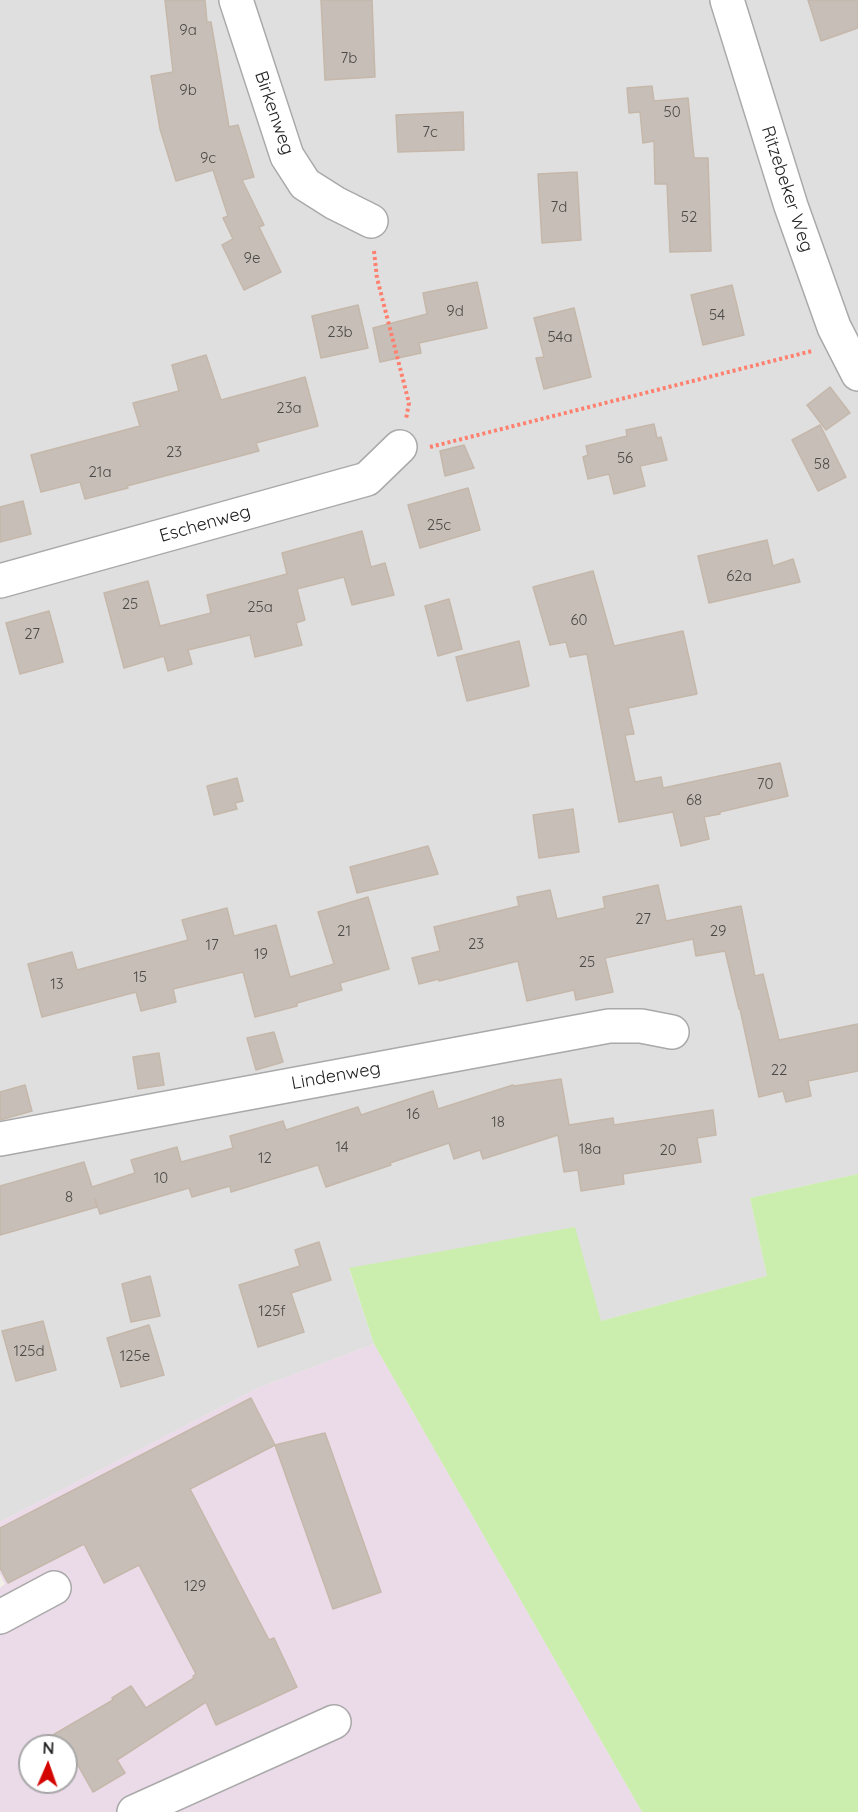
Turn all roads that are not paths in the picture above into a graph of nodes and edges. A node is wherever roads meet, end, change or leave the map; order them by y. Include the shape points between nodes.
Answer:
1 (236, 0) edge
2 (727, 0) edge
3 (371, 221) road end
4 (858, 374) edge
5 (400, 447) road end
6 (0, 581) edge
7 (672, 1032) dead end
8 (0, 1139) edge
9 (54, 1588) dead end
10 (0, 1617) edge
11 (334, 1722) dead end
12 (134, 1812) edge

1 - 3 street, Birkenweg via 287,156 305,184
2 - 4 street, Ritzebeker Weg via 790,206 834,327
5 - 6 street, Eschenweg via 367,479
7 - 8 street, Lindenweg via 641,1026 609,1026
9 - 10 street
11 - 12 street

